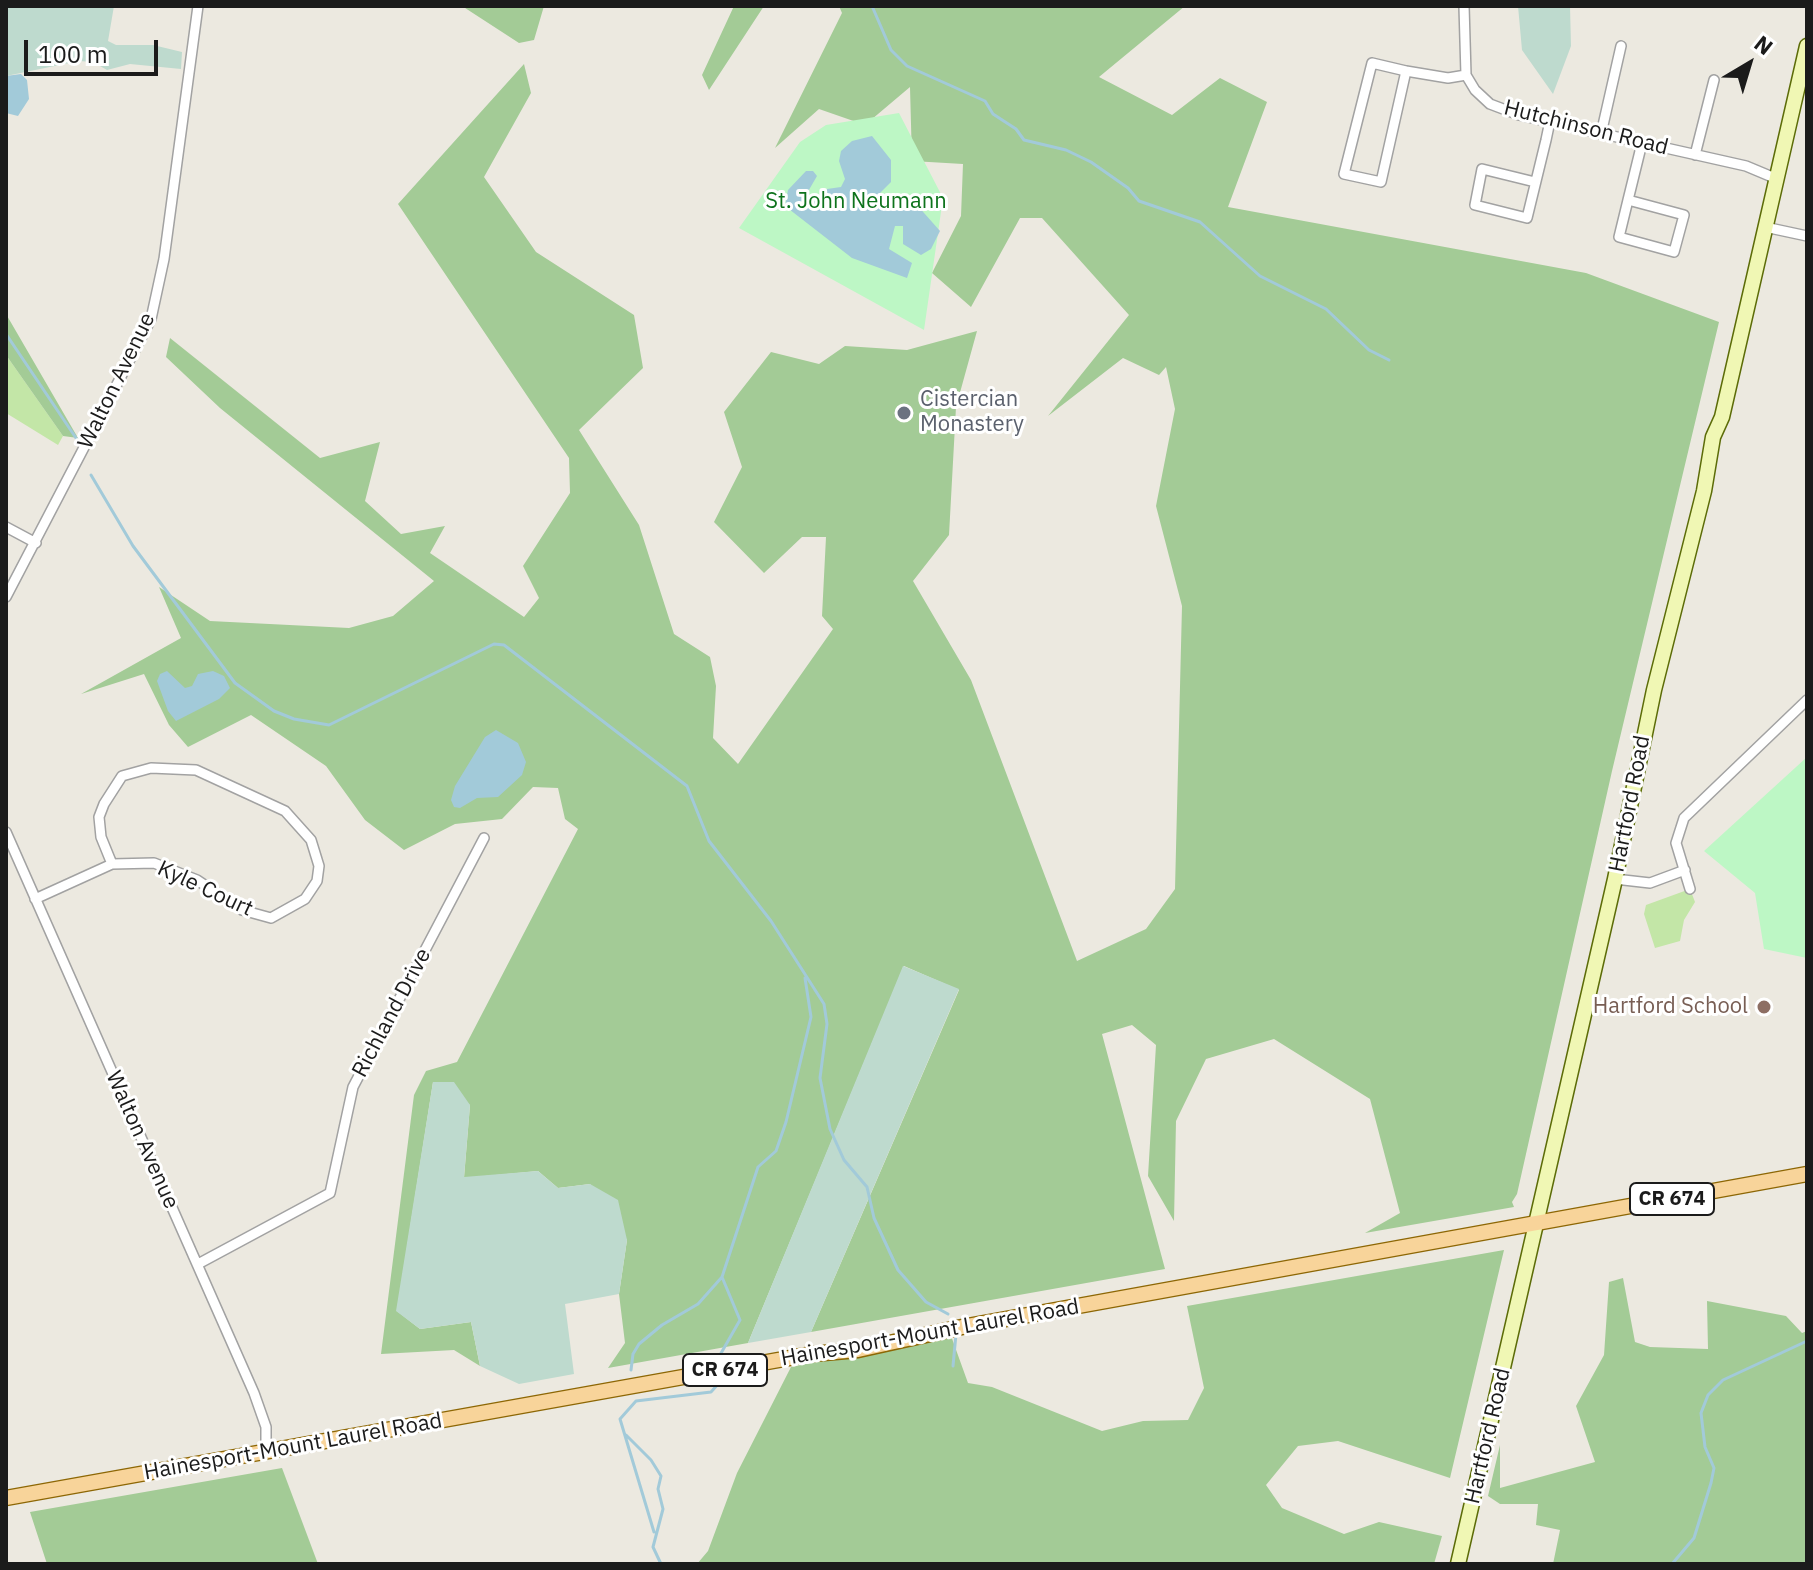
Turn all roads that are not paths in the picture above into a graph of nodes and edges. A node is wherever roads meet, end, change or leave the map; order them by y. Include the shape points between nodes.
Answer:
1 (198, 6) edge
2 (1464, 6) edge
3 (1621, 46) dead end
4 (1807, 46) edge
5 (1406, 71) junction
6 (1466, 75) junction
7 (1714, 80) dead end
8 (1550, 121) junction
9 (1601, 134) junction
10 (1642, 143) junction
11 (1695, 155) junction
12 (1777, 179) junction
13 (1535, 182) junction
14 (1628, 200) junction
15 (1765, 227) junction
16 (1807, 236) edge
17 (6, 527) edge
18 (36, 543) junction
19 (6, 597) edge
20 (1807, 700) edge
21 (6, 832) edge
22 (484, 838) dead end
23 (112, 864) junction
24 (1685, 870) junction
25 (1615, 879) junction
26 (1690, 889) dead end
27 (35, 899) junction
28 (1807, 1174) edge
29 (1536, 1222) junction
30 (198, 1264) junction
31 (266, 1452) junction
32 (6, 1498) edge
33 (1458, 1564) edge

1 - 18 street, Walton Avenue via 151,319
2 - 6 street
3 - 9 street
4 - 12 street, Hartford Road
5 - 5 street via 1372,63 1344,174 1381,182
5 - 6 street via 1448,78
6 - 8 street, Hutchinson Road via 1490,104
7 - 11 street
8 - 9 street, Hutchinson Road
8 - 13 street
9 - 10 street, Hutchinson Road
10 - 11 street, Hutchinson Road
10 - 14 street
11 - 12 street, Hutchinson Road
12 - 15 street, Hartford Road
13 - 13 street via 1527,218 1475,205 1482,169
14 - 14 street via 1619,237 1674,252 1684,215
15 - 16 street
15 - 25 street, Hartford Road via 1651,702
17 - 18 street
18 - 19 street, Walton Avenue
20 - 24 street via 1684,818 1676,836
21 - 27 street, Walton Avenue
22 - 30 street, Richland Drive via 353,1087 330,1193
23 - 23 street, Kyle Court via 154,863 197,880 242,910 271,918 305,899 317,881 319,866 311,840 285,811 196,770 151,768 122,776 104,804 101,837
23 - 27 street, Kyle Court
24 - 25 street via 1650,883
24 - 26 street
25 - 29 street, Hartford Road
27 - 30 street, Walton Avenue
28 - 29 main road, Hainesport-Mount Laurel Road / CR 674
29 - 31 main road, Hainesport-Mount Laurel Road / CR 674 via 858,1350
29 - 33 street, Hartford Road
30 - 31 street, Walton Avenue via 265,1420
31 - 32 main road, Hainesport-Mount Laurel Road / CR 674

